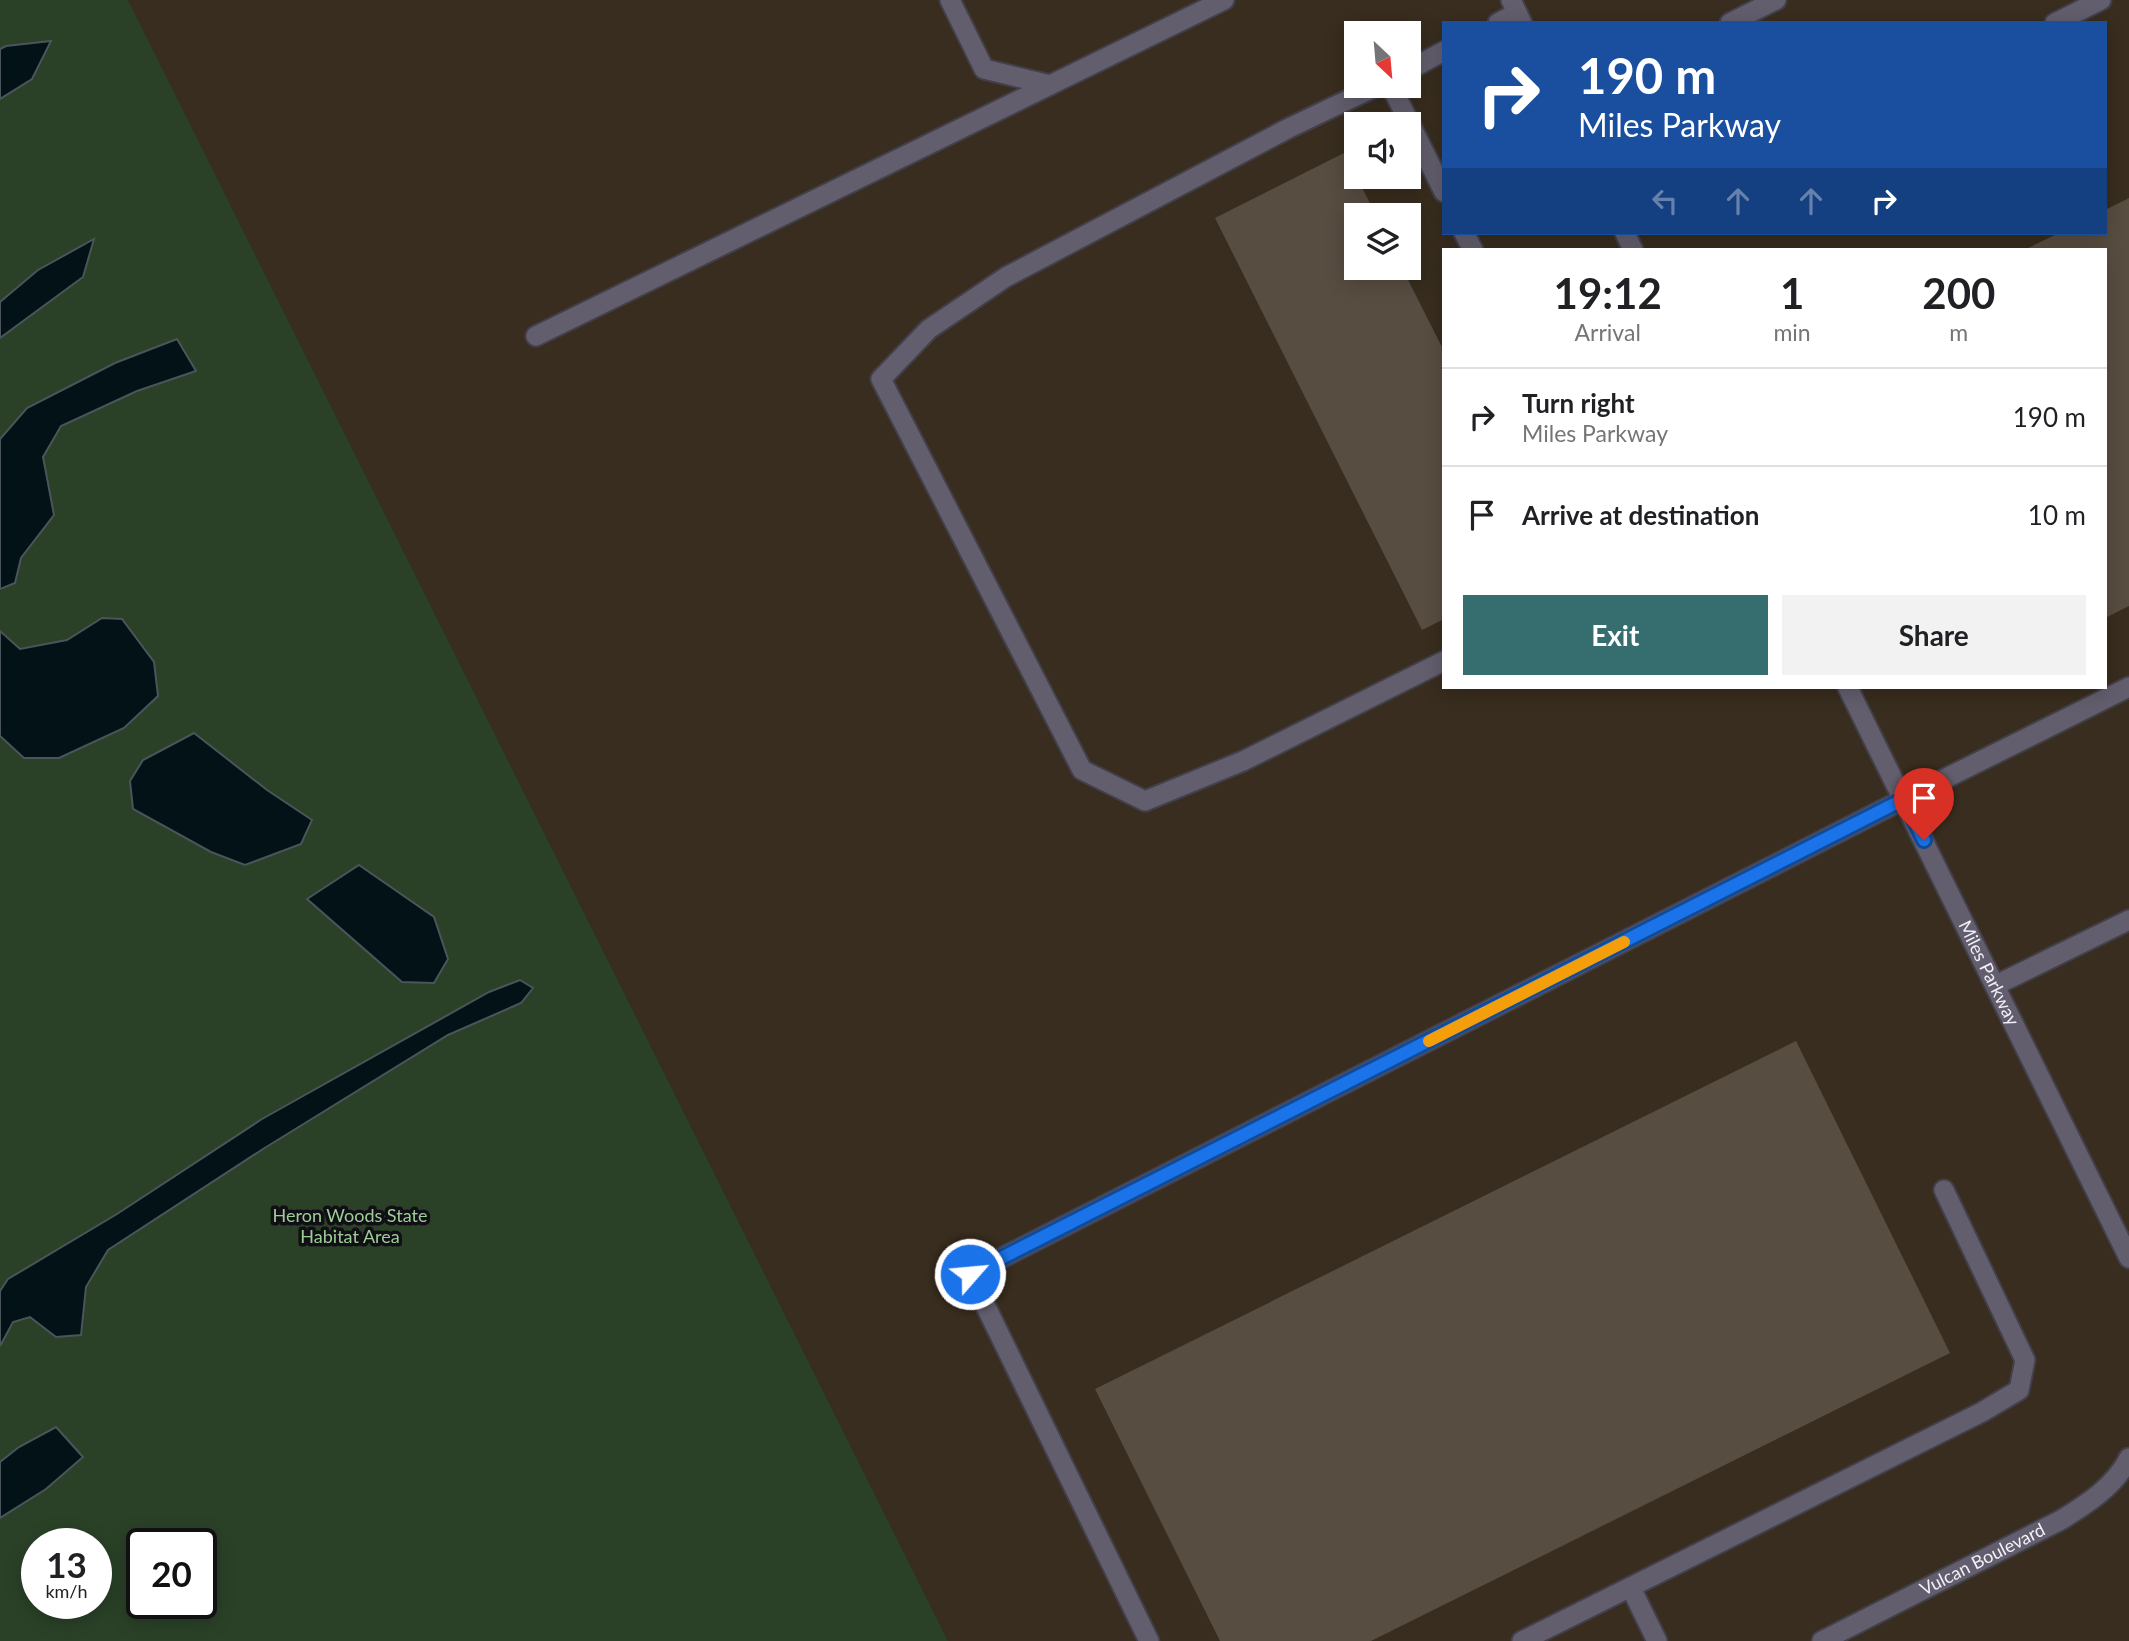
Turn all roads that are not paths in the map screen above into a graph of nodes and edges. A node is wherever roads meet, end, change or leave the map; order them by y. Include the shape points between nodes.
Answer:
1 (950, 0) edge
2 (1224, 0) edge
3 (1776, 0) edge
4 (2101, 0) edge
5 (1517, 12) edge
6 (1501, 21) edge
7 (1734, 21) edge
8 (2058, 21) edge
9 (1442, 52) edge
10 (1421, 63) edge
11 (1049, 85) junction
12 (1352, 98) edge
13 (1397, 98) edge
14 (1442, 188) edge
15 (536, 336) dead end
16 (1442, 662) edge
17 (2129, 687) edge
18 (1849, 689) edge
19 (1904, 799) junction
20 (2129, 920) edge
21 (1996, 985) junction
22 (1944, 1190) dead end
23 (2129, 1258) edge
24 (2129, 1458) edge
25 (1631, 1588) junction
26 (1149, 1641) edge
27 (1522, 1641) edge
28 (1657, 1641) edge
29 (1822, 1641) edge

1 - 11 street via 984,69
2 - 11 street
3 - 7 street
4 - 8 street
5 - 6 street
9 - 10 street
11 - 15 street
12 - 16 street via 1006,277 929,329 881,379 1082,770 1145,801 1243,761
13 - 14 street
17 - 19 street
18 - 19 street, Miles Parkway
19 - 21 street, Miles Parkway
19 - 26 street via 970,1274
20 - 21 street
21 - 23 street, Miles Parkway
22 - 25 street via 2025,1360 2019,1390
24 - 29 street, Vulcan Boulevard via 2093,1500 2061,1520
25 - 27 street
25 - 28 street

